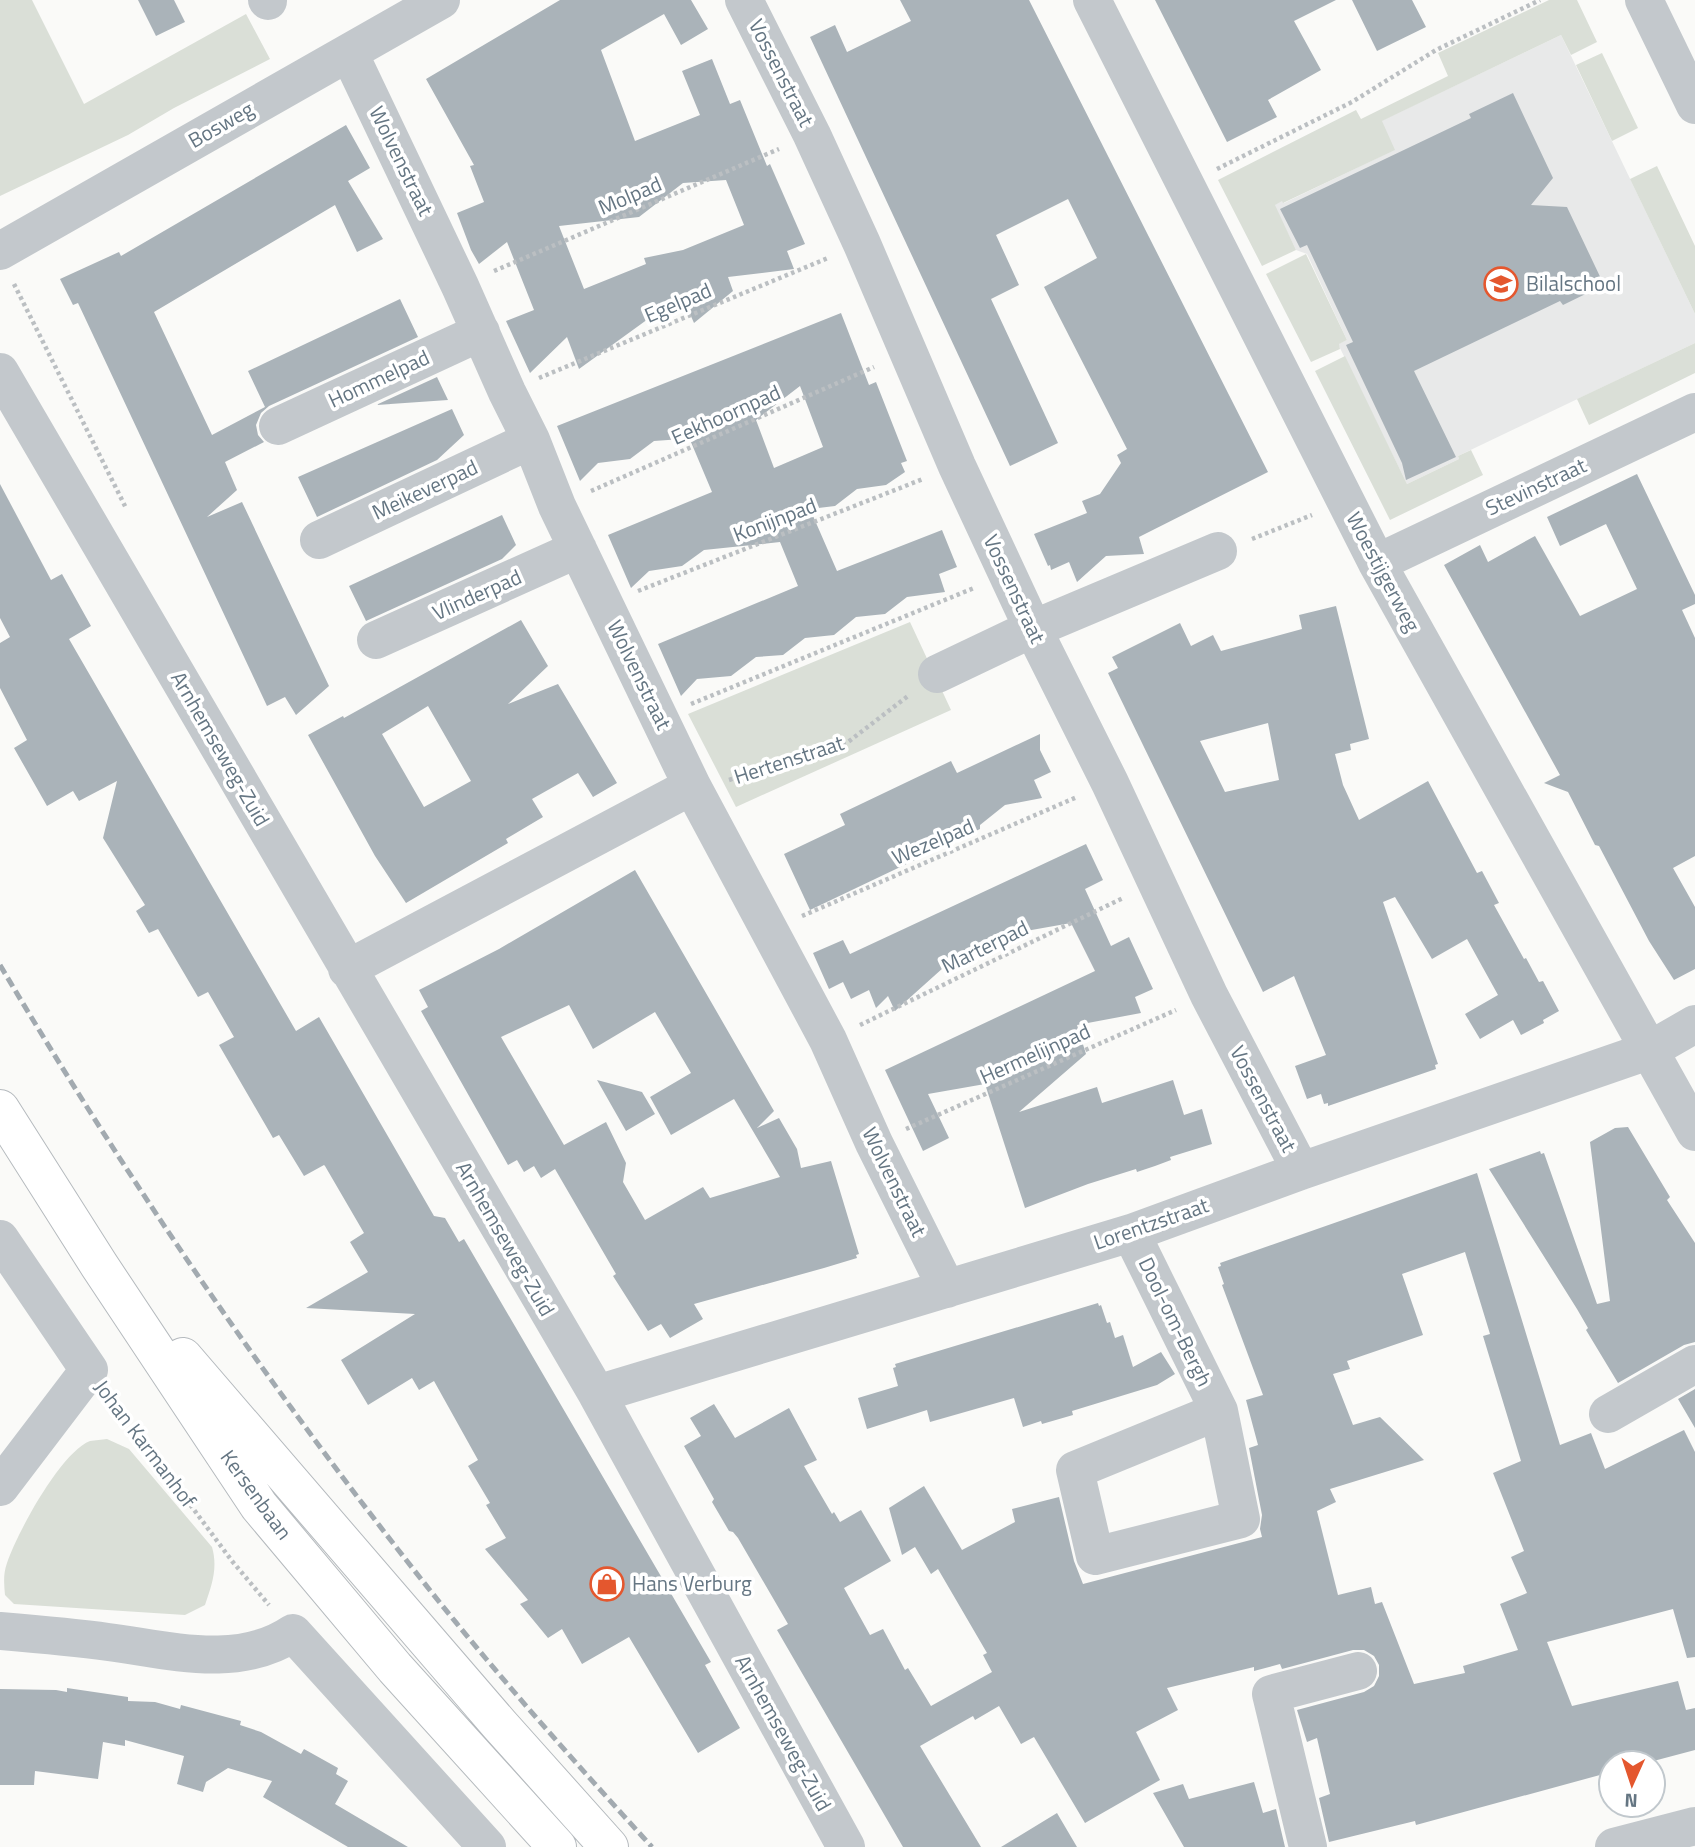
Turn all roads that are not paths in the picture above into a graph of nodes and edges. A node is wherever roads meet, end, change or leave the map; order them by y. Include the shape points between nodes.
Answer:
1 (441, 0) edge
2 (744, 0) edge
3 (1092, 0) edge
4 (1644, 0) edge
5 (349, 53) junction
6 (1695, 106) edge
7 (6, 266) edge
8 (481, 332) junction
9 (0, 372) edge
10 (1695, 412) edge
11 (278, 426) dead end
12 (531, 440) junction
13 (318, 540) dead end
14 (578, 550) junction
15 (1218, 551) road end
16 (1377, 563) junction
17 (1033, 629) junction
18 (376, 640) dead end
19 (937, 674) road end
20 (692, 786) junction
21 (347, 969) junction
22 (1695, 1024) edge
23 (1648, 1051) junction
24 (0, 1109) edge
25 (1695, 1132) edge
26 (1301, 1171) junction
27 (1131, 1233) junction
28 (0, 1239) edge
29 (99, 1265) junction
30 (947, 1289) junction
31 (1695, 1364) edge
32 (597, 1394) junction
33 (1219, 1411) junction
34 (1608, 1414) dead end
35 (0, 1487) edge
36 (0, 1631) edge
37 (1358, 1671) dead end
38 (1695, 1826) edge
39 (487, 1847) edge
40 (556, 1847) edge
41 (609, 1847) edge
42 (846, 1847) edge
43 (1308, 1847) edge
44 (1614, 1847) edge

1 - 5 street, Bosweg
2 - 17 street, Vossenstraat via 812,135
3 - 16 street, Woestijgerweg
4 - 6 street
5 - 7 street, Bosweg
5 - 8 street, Wolvenstraat
8 - 11 street, Hommelpad
8 - 12 street, Wolvenstraat
9 - 21 street, Arnhemseweg-Zuid
10 - 16 street, Stevinstraat
12 - 13 street, Meikeverpad
12 - 14 street, Wolvenstraat
14 - 18 street, Vlinderpad
14 - 20 street, Wolvenstraat
15 - 17 street
16 - 23 street, Woestijgerweg
17 - 19 street
17 - 26 street, Vossenstraat via 1209,995
20 - 21 street
20 - 30 street, Wolvenstraat via 828,1040
21 - 32 street, Arnhemseweg-Zuid
22 - 23 street, Lorentzstraat
23 - 25 street, Woestijgerweg
23 - 26 street, Lorentzstraat
24 - 29 main road, Kersenbaan
26 - 27 street, Lorentzstraat
27 - 30 street, Lorentzstraat
27 - 33 street, Dool-om-Bergh
28 - 35 street, Johan Karmanhof via 89,1370
29 - 40 main road, Kersenbaan via 259,1506 395,1668
29 - 41 main road via 209,1385
30 - 32 street, Lorentzstraat
31 - 34 street
32 - 42 street, Arnhemseweg-Zuid
33 - 33 street, Dool-om-Bergh via 1075,1470 1096,1556 1241,1519
36 - 39 street via 208,1656 260,1648 293,1633
37 - 43 street via 1272,1694
38 - 44 street

